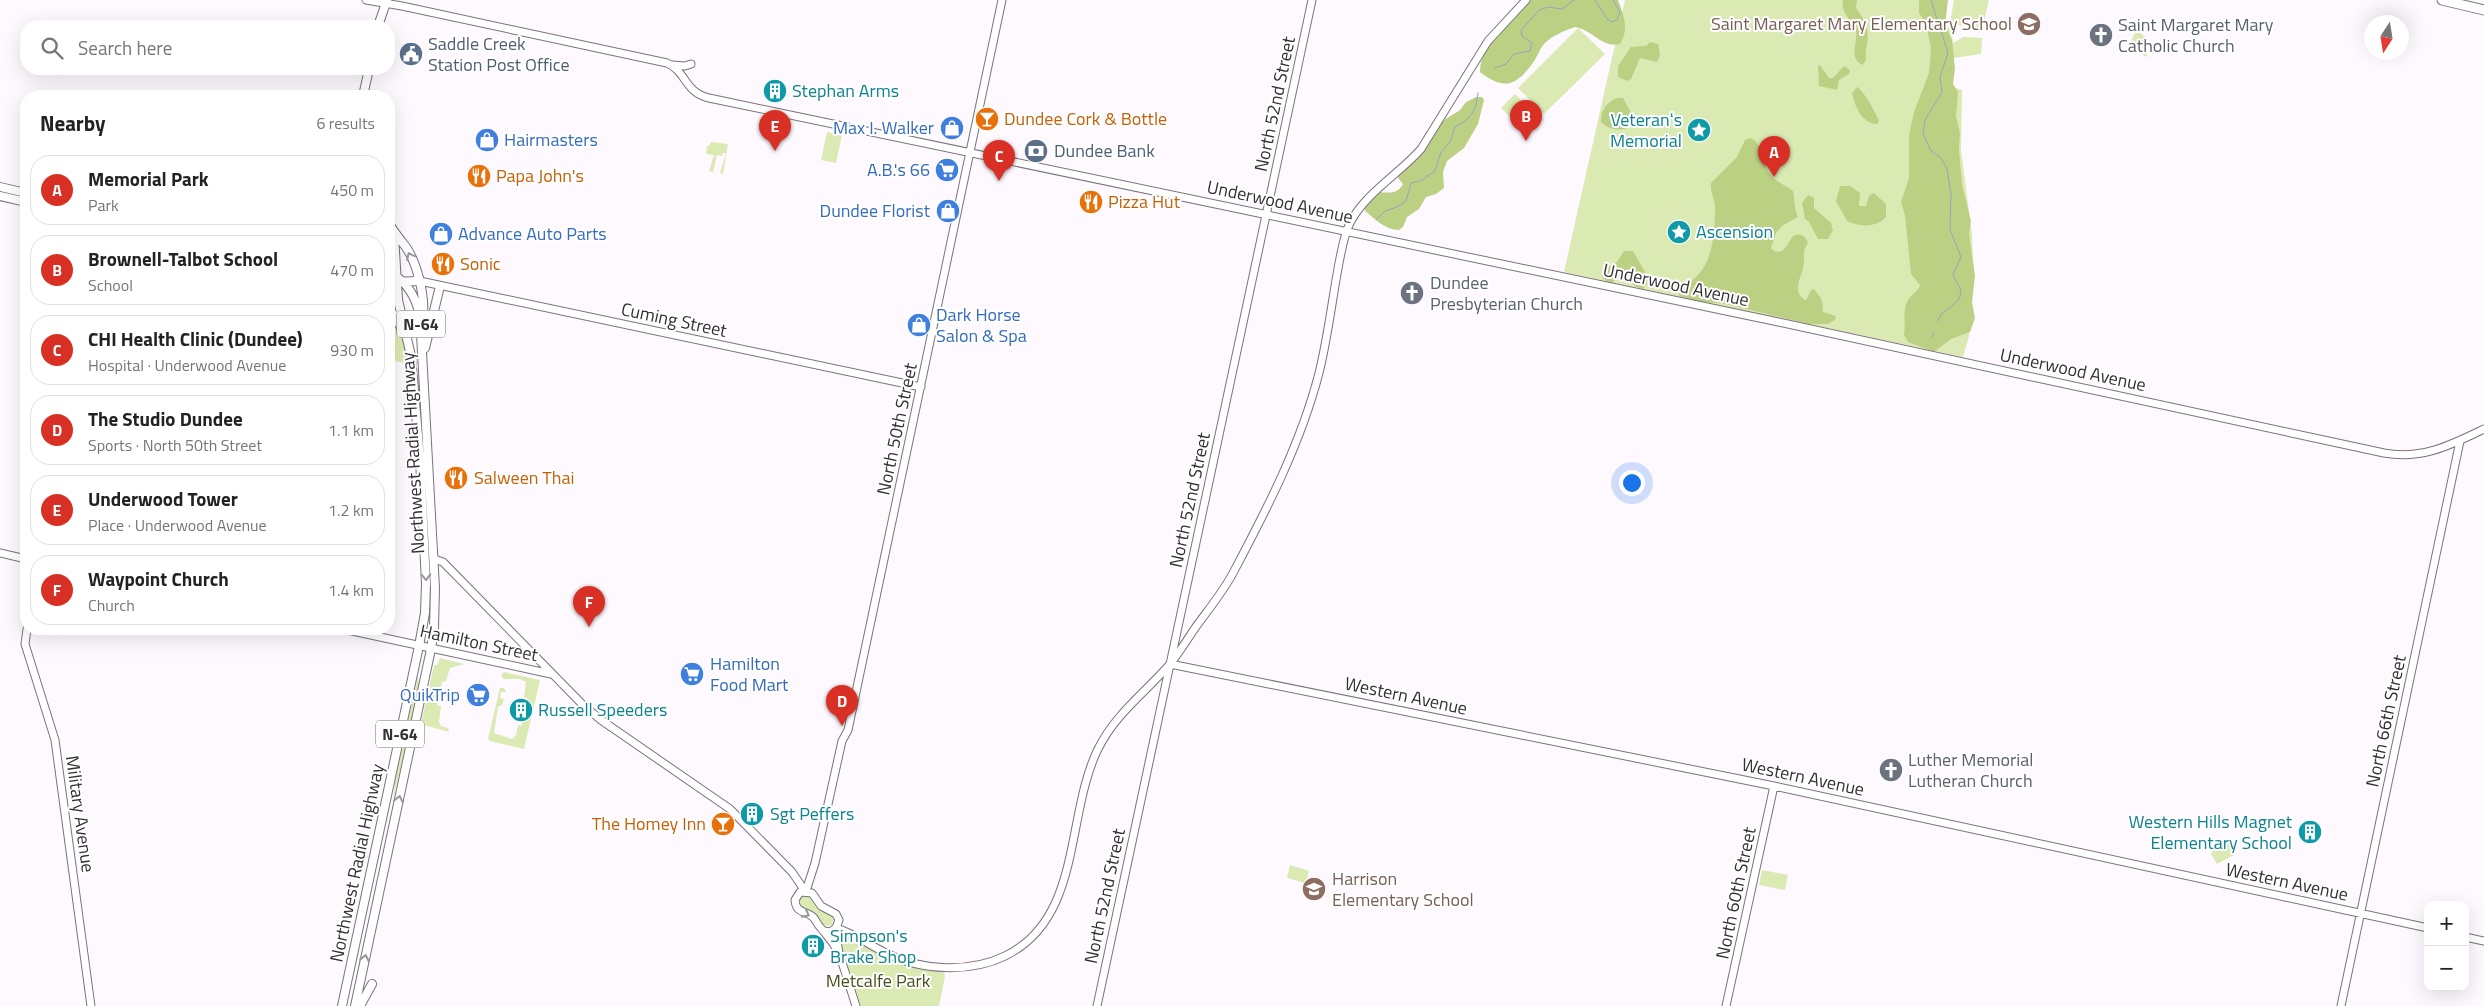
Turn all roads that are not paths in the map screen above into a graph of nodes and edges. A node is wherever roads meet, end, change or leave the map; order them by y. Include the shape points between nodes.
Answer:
1 (366, 0) edge
2 (1002, 0) edge
3 (1312, 0) edge
4 (1526, 0) edge
5 (2442, 0) edge
6 (386, 1) edge
7 (2484, 10) edge
8 (380, 20) edge
9 (691, 64) dead end
10 (672, 65) junction
11 (368, 75) edge
12 (364, 90) edge
13 (970, 153) junction
14 (0, 187) edge
15 (20, 192) edge
16 (0, 196) edge
17 (20, 201) edge
18 (1267, 215) junction
19 (1346, 231) junction
20 (395, 239) edge
21 (395, 245) edge
22 (397, 281) edge
23 (420, 282) junction
24 (440, 286) junction
25 (395, 317) edge
26 (422, 326) junction
27 (407, 335) junction
28 (423, 358) junction
29 (921, 386) junction
30 (2484, 429) edge
31 (2460, 441) junction
32 (0, 553) edge
33 (20, 558) edge
34 (434, 559) junction
35 (26, 635) edge
36 (370, 635) edge
37 (420, 646) junction
38 (431, 648) junction
39 (1170, 664) junction
40 (551, 674) junction
41 (1774, 786) junction
42 (815, 863) junction
43 (803, 892) junction
44 (815, 895) junction
45 (2360, 913) junction
46 (837, 926) junction
47 (2424, 927) edge
48 (824, 931) junction
49 (2469, 938) edge
50 (2484, 941) edge
51 (839, 952) junction
52 (372, 984) dead end
53 (90, 1006) edge
54 (342, 1006) edge
55 (355, 1006) edge
56 (360, 1006) edge
57 (856, 1006) edge
58 (1096, 1006) edge
59 (1726, 1006) edge
60 (2341, 1006) edge

1 - 6 street
2 - 13 street, North 50th Street
3 - 18 street, North 52nd Street
4 - 19 street via 1488,42 1421,149 1361,206
5 - 7 highway
6 - 8 main road
6 - 10 street
9 - 10 street
10 - 13 street, Underwood Avenue via 694,92 707,97
11 - 12 main road
13 - 18 street, Underwood Avenue
13 - 29 street, North 50th Street
14 - 15 main road
16 - 17 main road
18 - 19 street, Underwood Avenue
18 - 39 street, North 52nd Street
19 - 31 street, Underwood Avenue via 2393,454 2422,454
19 - 39 street via 1319,370 1294,447 1231,576
23 -> 20 main road via 403,242
21 - 22 main road
22 - 23 main road, Cuming Street
22 - 26 main road, Northwest Radial Highway / N-64 via 417,303
22 - 27 main road, Northwest Radial Highway / N-64 via 399,308
23 - 24 street, Cuming Street
23 - 26 main road via 424,303
24 - 28 main road
24 - 29 street, Cuming Street
25 - 27 main road, N-64
26 - 28 main road, Northwest Radial Highway / N-64
27 -> 37 main road, Northwest Radial Highway / N-64 via 414,384 426,571 426,606
28 - 34 main road, Northwest Radial Highway / N-64
29 - 42 street, North 50th Street via 848,730 842,741
30 - 31 street, Underwood Avenue
31 - 45 street, North 66th Street
32 - 33 street
34 - 38 main road, Northwest Radial Highway / N-64 via 435,608
34 - 40 street via 443,562
35 - 53 street, Military Avenue via 25,644 55,740
36 - 37 street, Hamilton Street
37 - 38 street, Hamilton Street
37 - 54 main road, Northwest Radial Highway / N-64
38 - 40 street, Hamilton Street
55 -> 38 main road, Northwest Radial Highway / N-64
39 - 41 street, Western Avenue
39 - 46 street via 1128,706 1100,746 1085,787 1062,886 1047,917 1024,944 990,962 942,968 900,960
39 - 58 street, North 52nd Street
40 - 43 street via 601,720 730,809 785,865
41 - 45 street, Western Avenue
41 - 59 street, North 60th Street
42 - 43 street, North 50th Street
42 - 44 street, North 50th Street
43 - 44 street
43 -> 48 street via 795,900 797,908 814,918
44 - 46 street via 819,904 834,911
45 - 47 street, Western Avenue
45 - 60 street, North 66th Street
46 - 48 street
46 - 51 street
48 - 51 street
49 - 50 street
51 - 57 street
52 - 56 main road

